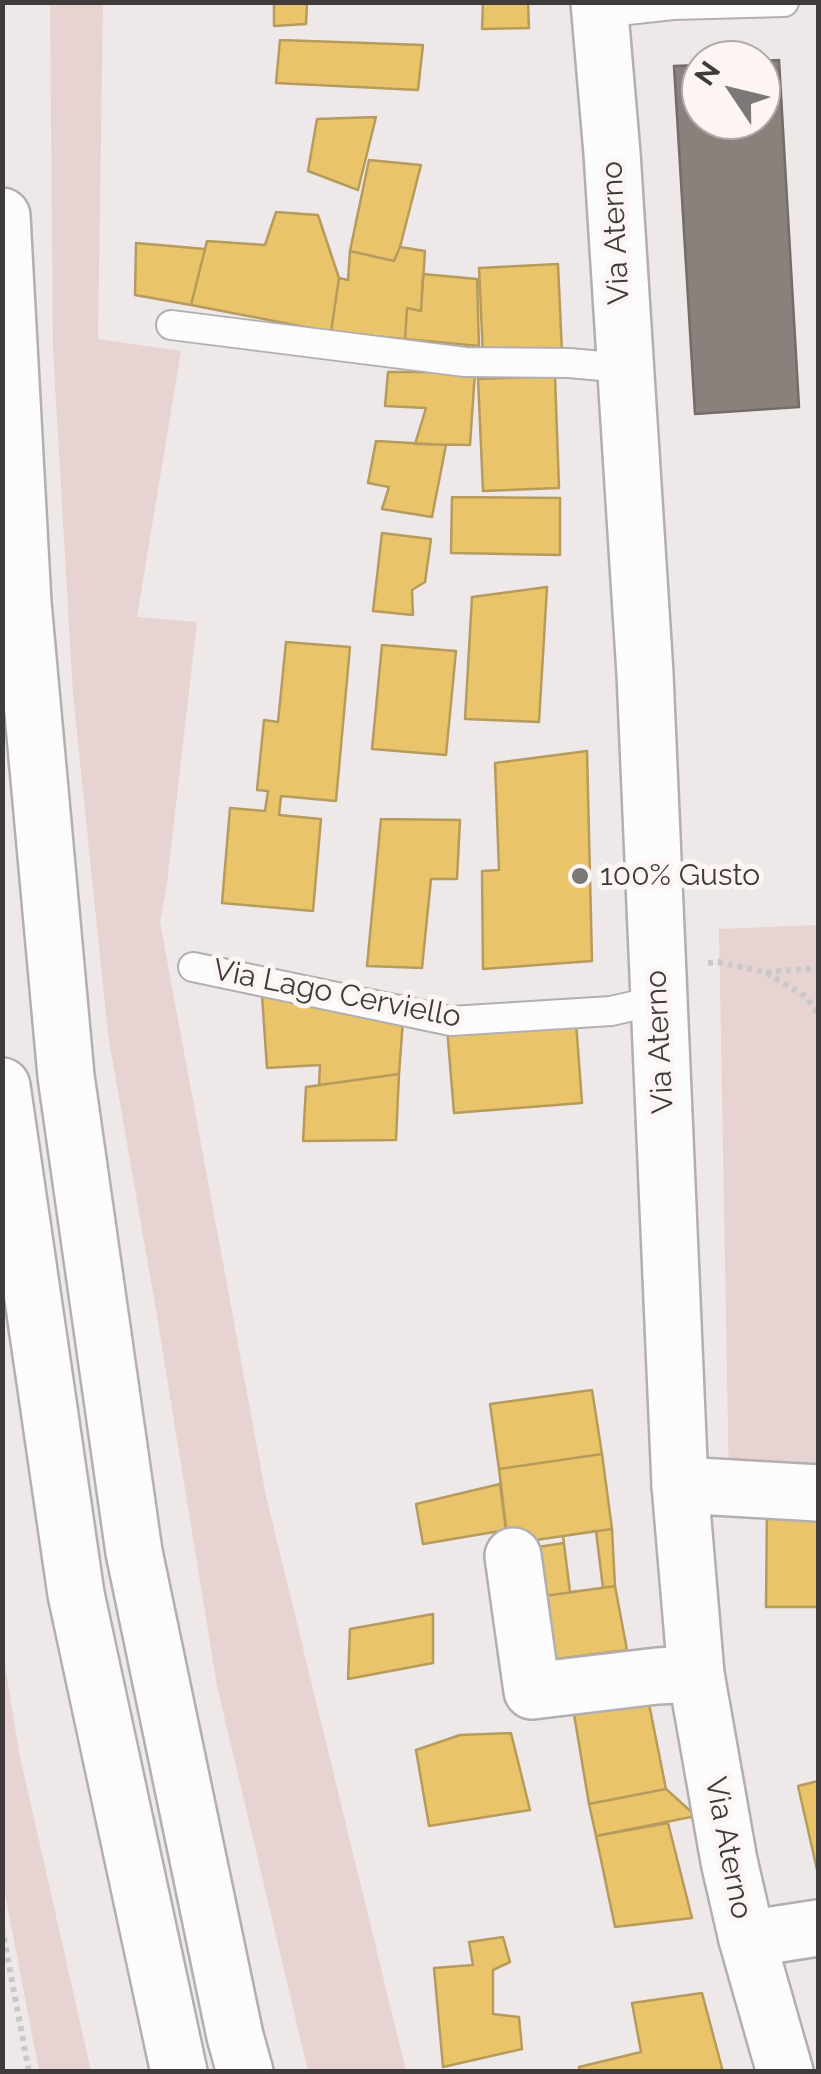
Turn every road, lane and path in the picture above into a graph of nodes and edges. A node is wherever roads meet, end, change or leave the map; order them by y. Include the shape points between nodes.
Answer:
1 (784, 2) edge
2 (600, 8) edge
3 (2, 216) edge
4 (171, 326) dead end
5 (624, 368) junction
6 (193, 966) dead end
7 (818, 968) edge
8 (764, 972) junction
9 (658, 985) junction
10 (818, 1013) edge
11 (2, 1086) edge
12 (680, 1485) junction
13 (818, 1494) edge
14 (513, 1556) dead end
15 (696, 1674) junction
16 (2, 1928) edge
17 (818, 1928) edge
18 (747, 1939) junction
19 (30, 2072) edge
20 (179, 2072) edge
21 (245, 2072) edge
22 (784, 2072) edge

1 - 2 lane
2 - 5 main road, Via Aterno
3 - 21 main road via 23,603 66,1076 134,1552
4 - 5 lane via 466,362
5 - 9 main road, Via Aterno
6 - 9 lane, Via Lago Cerviello via 451,1022 610,1011
7 - 8 path
8 - 9 path via 718,962
8 - 10 path via 805,996
9 - 12 main road, Via Aterno
11 - 20 main road via 76,1594
12 - 13 main road
12 - 15 main road, Via Aterno
14 - 15 main road via 532,1690
15 - 18 main road, Via Aterno
16 - 19 path
17 - 18 main road
18 - 22 main road, Via Aterno

